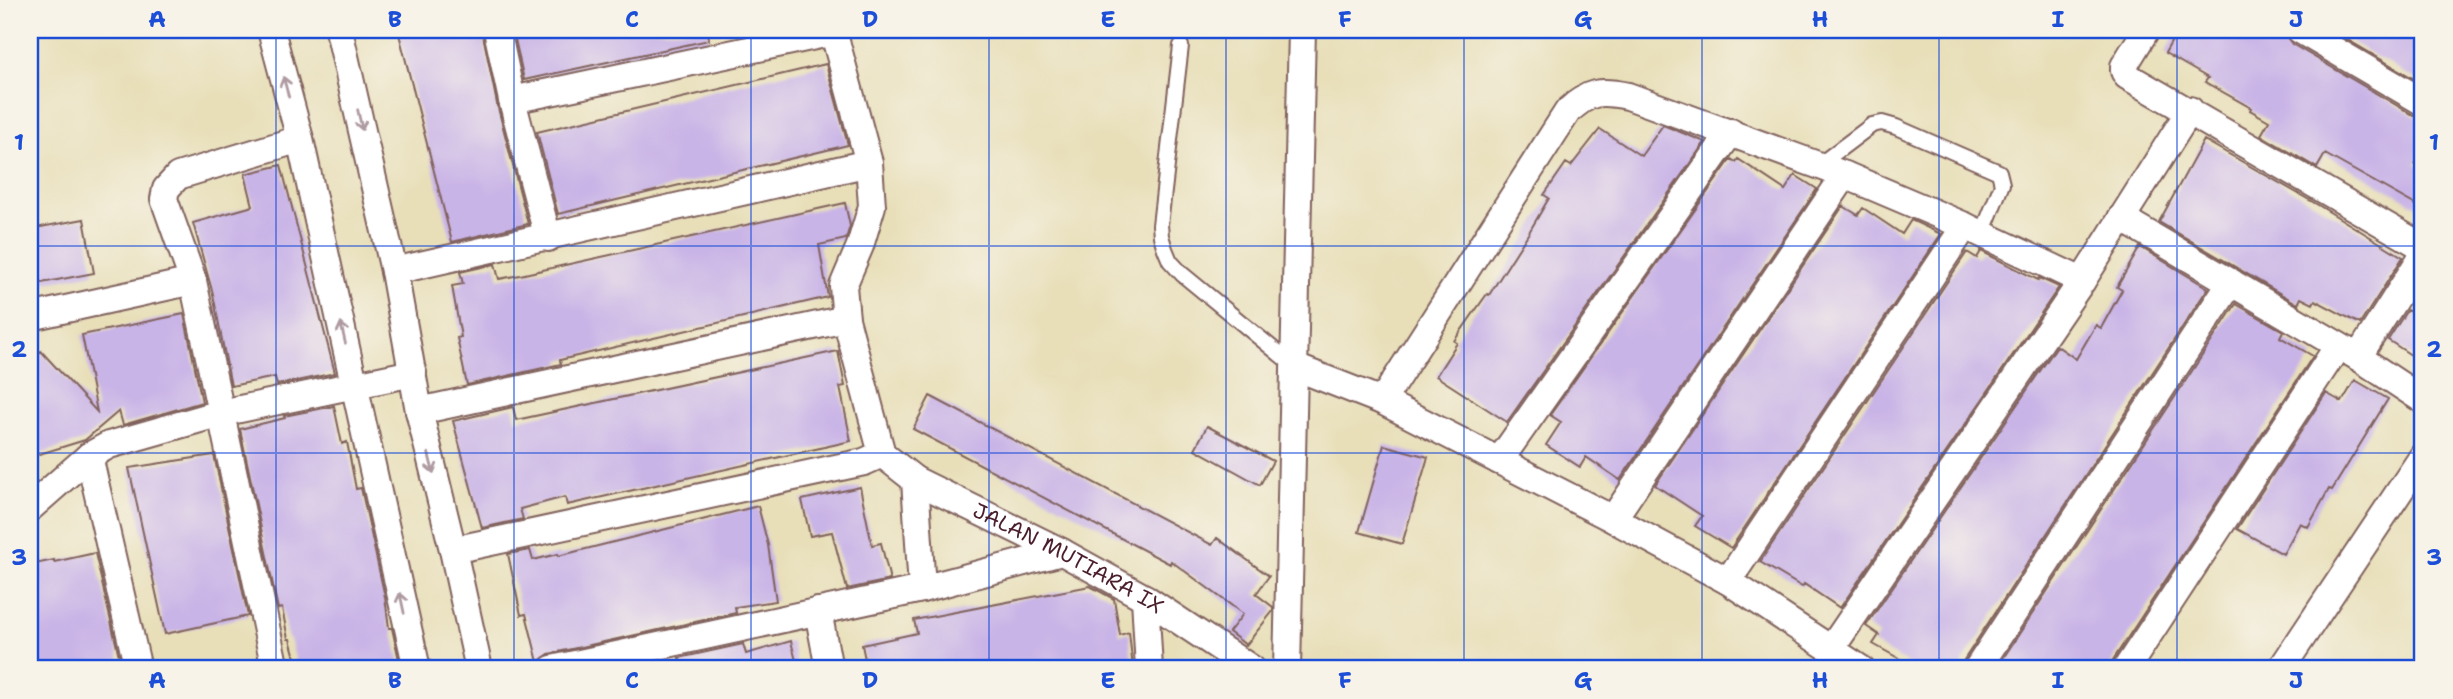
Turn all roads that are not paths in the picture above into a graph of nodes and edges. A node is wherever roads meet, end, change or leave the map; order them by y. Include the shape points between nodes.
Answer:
1 (271, 30) edge
2 (339, 30) edge
3 (498, 30) edge
4 (1302, 30) edge
5 (2146, 30) edge
6 (2300, 30) edge
7 (834, 31) edge
8 (1181, 46) dead end
9 (512, 100) junction
10 (2423, 102) edge
11 (2190, 110) junction
12 (1731, 132) junction
13 (300, 139) junction
14 (869, 163) junction
15 (1819, 165) junction
16 (1845, 175) junction
17 (2121, 218) junction
18 (1974, 230) junction
19 (548, 238) junction
20 (2423, 247) edge
21 (2423, 255) edge
22 (394, 271) junction
23 (193, 281) junction
24 (2082, 281) junction
25 (2231, 282) junction
26 (30, 317) edge
27 (846, 319) junction
28 (2348, 352) junction
29 (1295, 367) junction
30 (413, 373) junction
31 (355, 385) junction
32 (2423, 400) edge
33 (1382, 401) junction
34 (419, 411) junction
35 (222, 413) junction
36 (882, 454) junction
37 (89, 456) junction
38 (2423, 456) edge
39 (1499, 461) junction
40 (915, 480) junction
41 (30, 508) edge
42 (1613, 519) junction
43 (453, 550) junction
44 (1062, 552) junction
45 (1728, 581) junction
46 (922, 589) junction
47 (1146, 598) junction
48 (818, 611) junction
49 (1831, 649) junction
50 (138, 669) edge
51 (275, 669) edge
52 (417, 669) edge
53 (479, 669) edge
54 (552, 669) edge
55 (829, 669) edge
56 (1149, 669) edge
57 (1252, 669) edge
58 (1287, 669) edge
59 (1861, 669) edge
60 (1977, 669) edge
61 (2126, 669) edge
62 (2281, 669) edge

13 -> 1 street
2 -> 22 street
3 - 9 street
4 - 29 street
5 - 11 street via 2124,66 2125,74
6 - 10 street
7 - 9 street
7 - 14 street
8 - 29 lane via 1162,197 1165,249 1170,261 1192,283
9 - 19 street
11 - 17 street
11 - 20 street
12 - 15 street
12 - 33 street via 1607,91 1580,100 1568,111
12 - 39 street
13 - 23 street via 178,176 166,189 164,199
31 -> 13 street
14 - 19 street
14 - 27 street via 872,205 843,286
15 - 16 street
15 - 18 lane via 1872,125 1896,127 1999,172 2003,184
16 - 18 street
16 - 42 street
17 - 24 street
17 - 25 street
18 - 24 street
18 - 45 street
19 - 22 street
21 - 28 street
22 - 30 street
23 - 26 street
23 - 35 street
24 - 49 street
25 - 28 street
25 - 60 street
27 - 34 street
27 - 36 street
28 - 32 street
28 - 61 street
29 - 33 street
29 - 58 street
30 - 31 street
30 - 34 street
31 - 35 street
52 -> 31 street
33 - 39 street
34 -> 43 street
35 - 37 street via 109,445
35 - 51 street
36 - 40 street, JALAN MUTIARA IX
36 - 43 street via 864,462
37 - 41 street
37 - 50 street
38 - 62 street
39 - 42 street
40 - 44 street, JALAN MUTIARA IX
40 - 46 street
42 - 45 street
43 - 53 street
44 - 46 street
44 - 47 street, JALAN MUTIARA IX
45 - 49 street
46 - 48 street
47 - 56 street
47 - 57 street, JALAN MUTIARA IX
48 - 54 street
48 - 55 street
49 - 59 street

